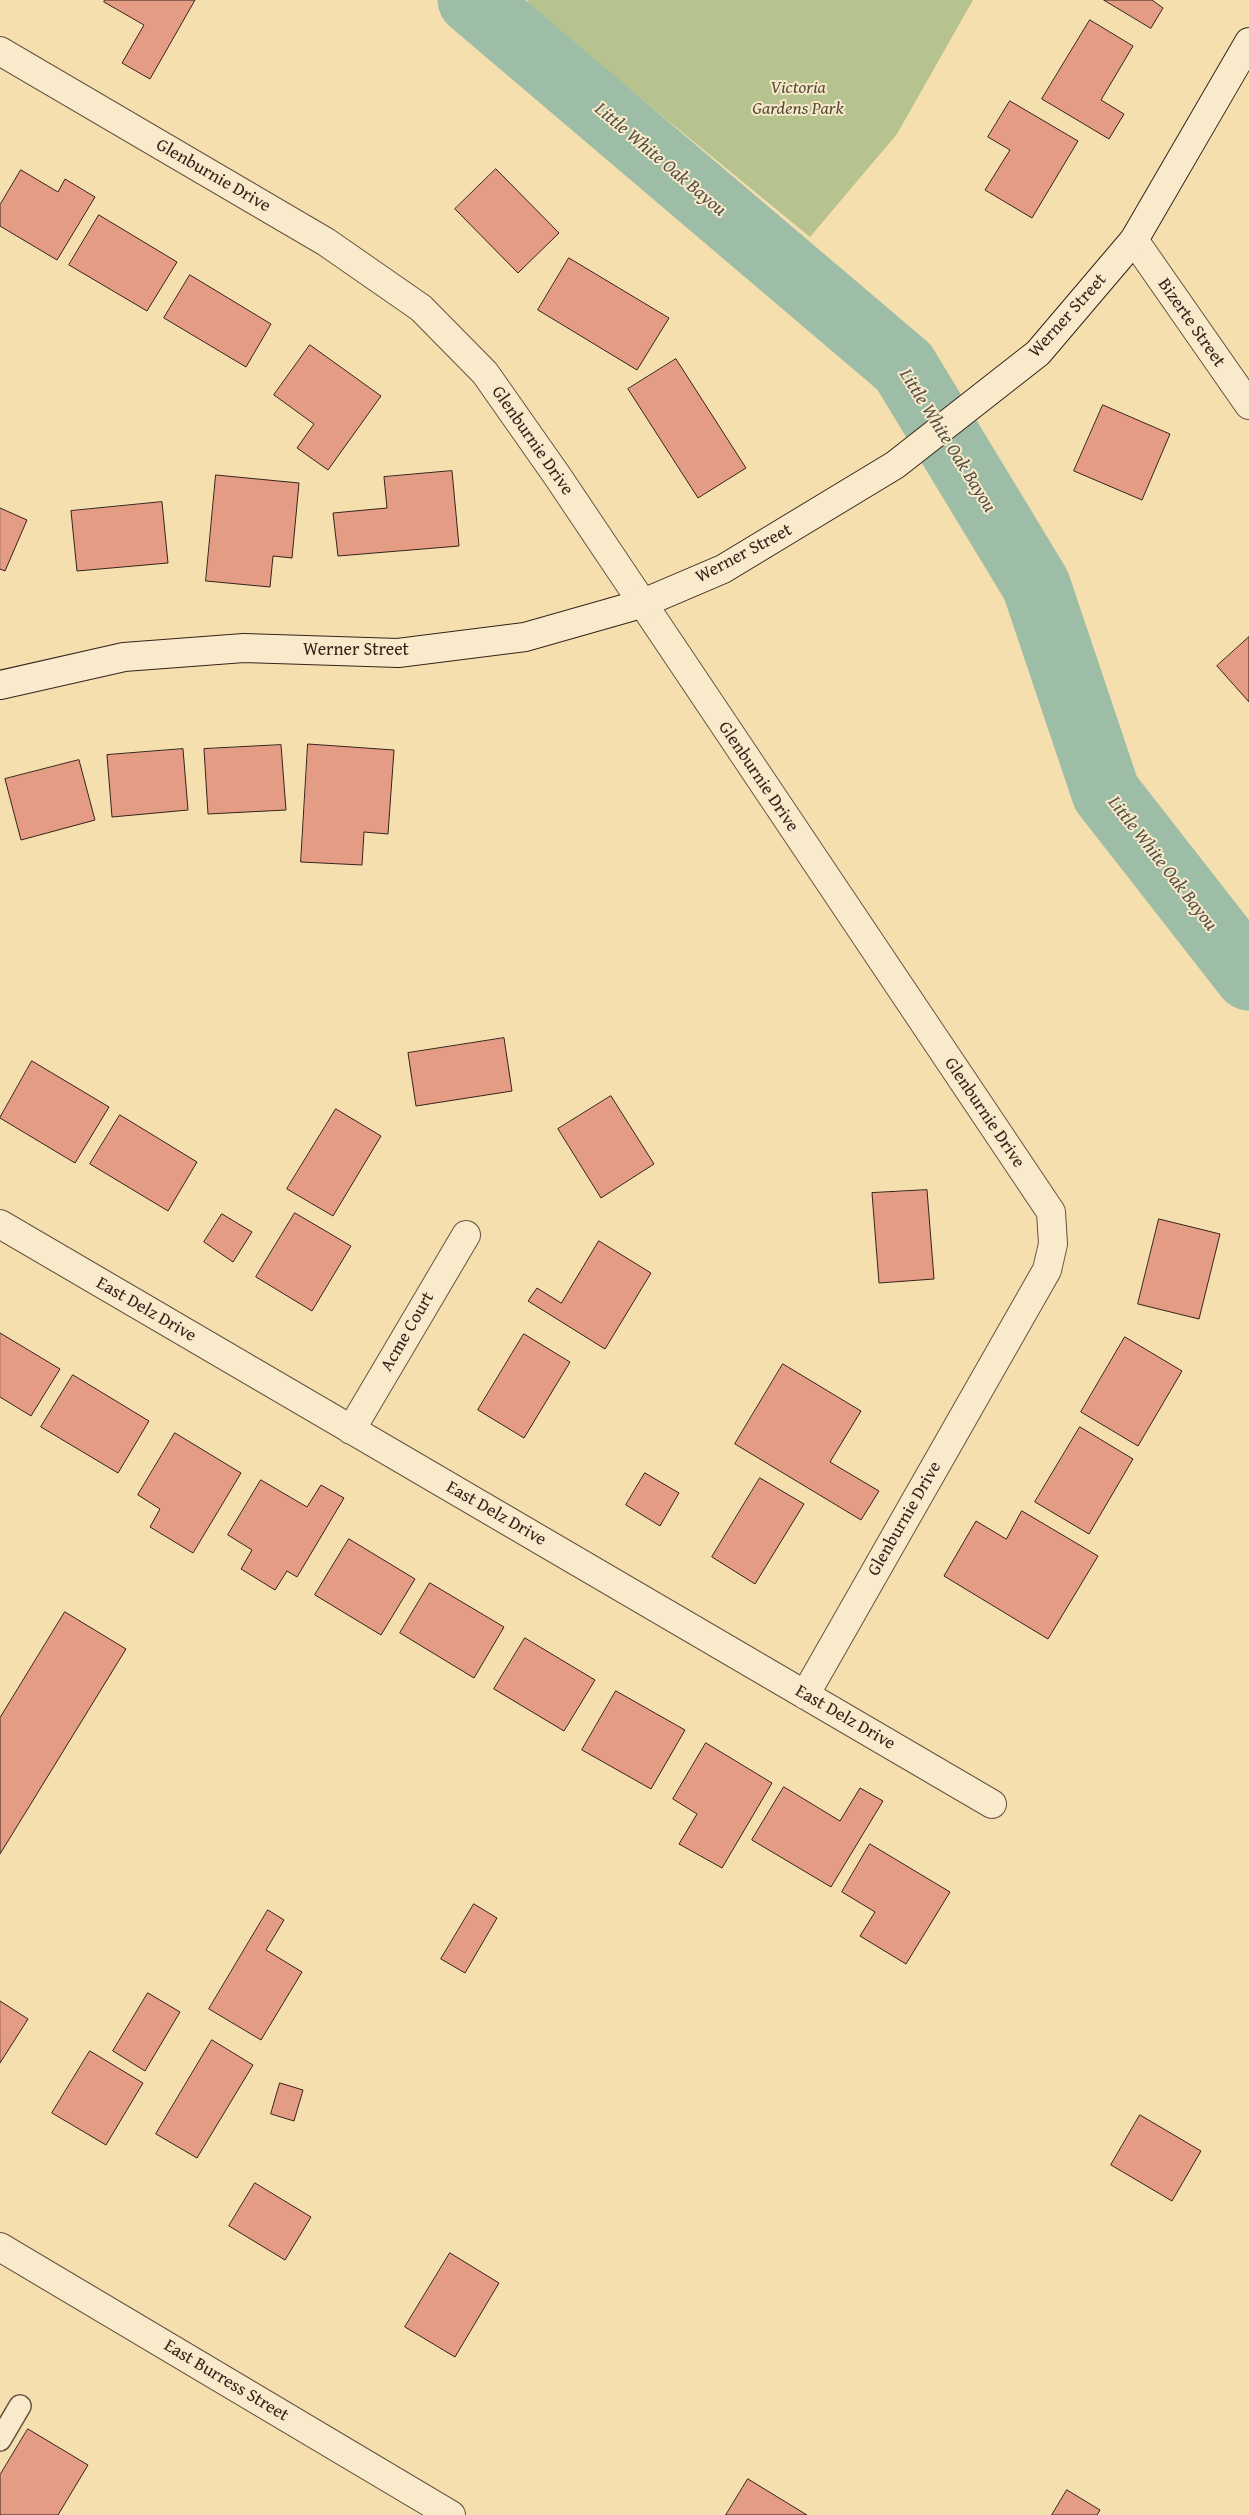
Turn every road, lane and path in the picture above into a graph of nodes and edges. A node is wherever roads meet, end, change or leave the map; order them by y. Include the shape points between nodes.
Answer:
1 (1249, 42) edge
2 (0, 51) edge
3 (1134, 240) junction
4 (1249, 405) edge
5 (641, 604) junction
6 (0, 685) edge
7 (0, 1224) edge
8 (466, 1235) dead end
9 (351, 1430) junction
10 (805, 1694) junction
11 (992, 1804) dead end
12 (0, 2247) edge
13 (20, 2406) dead end
14 (0, 2440) edge
15 (451, 2515) edge

1 - 3 street, Werner Street
2 - 5 street, Glenburnie Drive via 326,242 421,308 485,374 558,477
3 - 4 street, Bizerte Street
3 - 5 street, Werner Street via 1038,353 895,465 723,569
5 - 6 street, Werner Street via 526,637 398,653 244,648 124,657
5 - 10 street, Glenburnie Drive via 1051,1212 1053,1244 1047,1270
7 - 9 street, East Delz Drive
8 - 9 street, Acme Court
9 - 10 street, East Delz Drive
10 - 11 street, East Delz Drive
12 - 15 street, East Burress Street
13 - 14 lane

